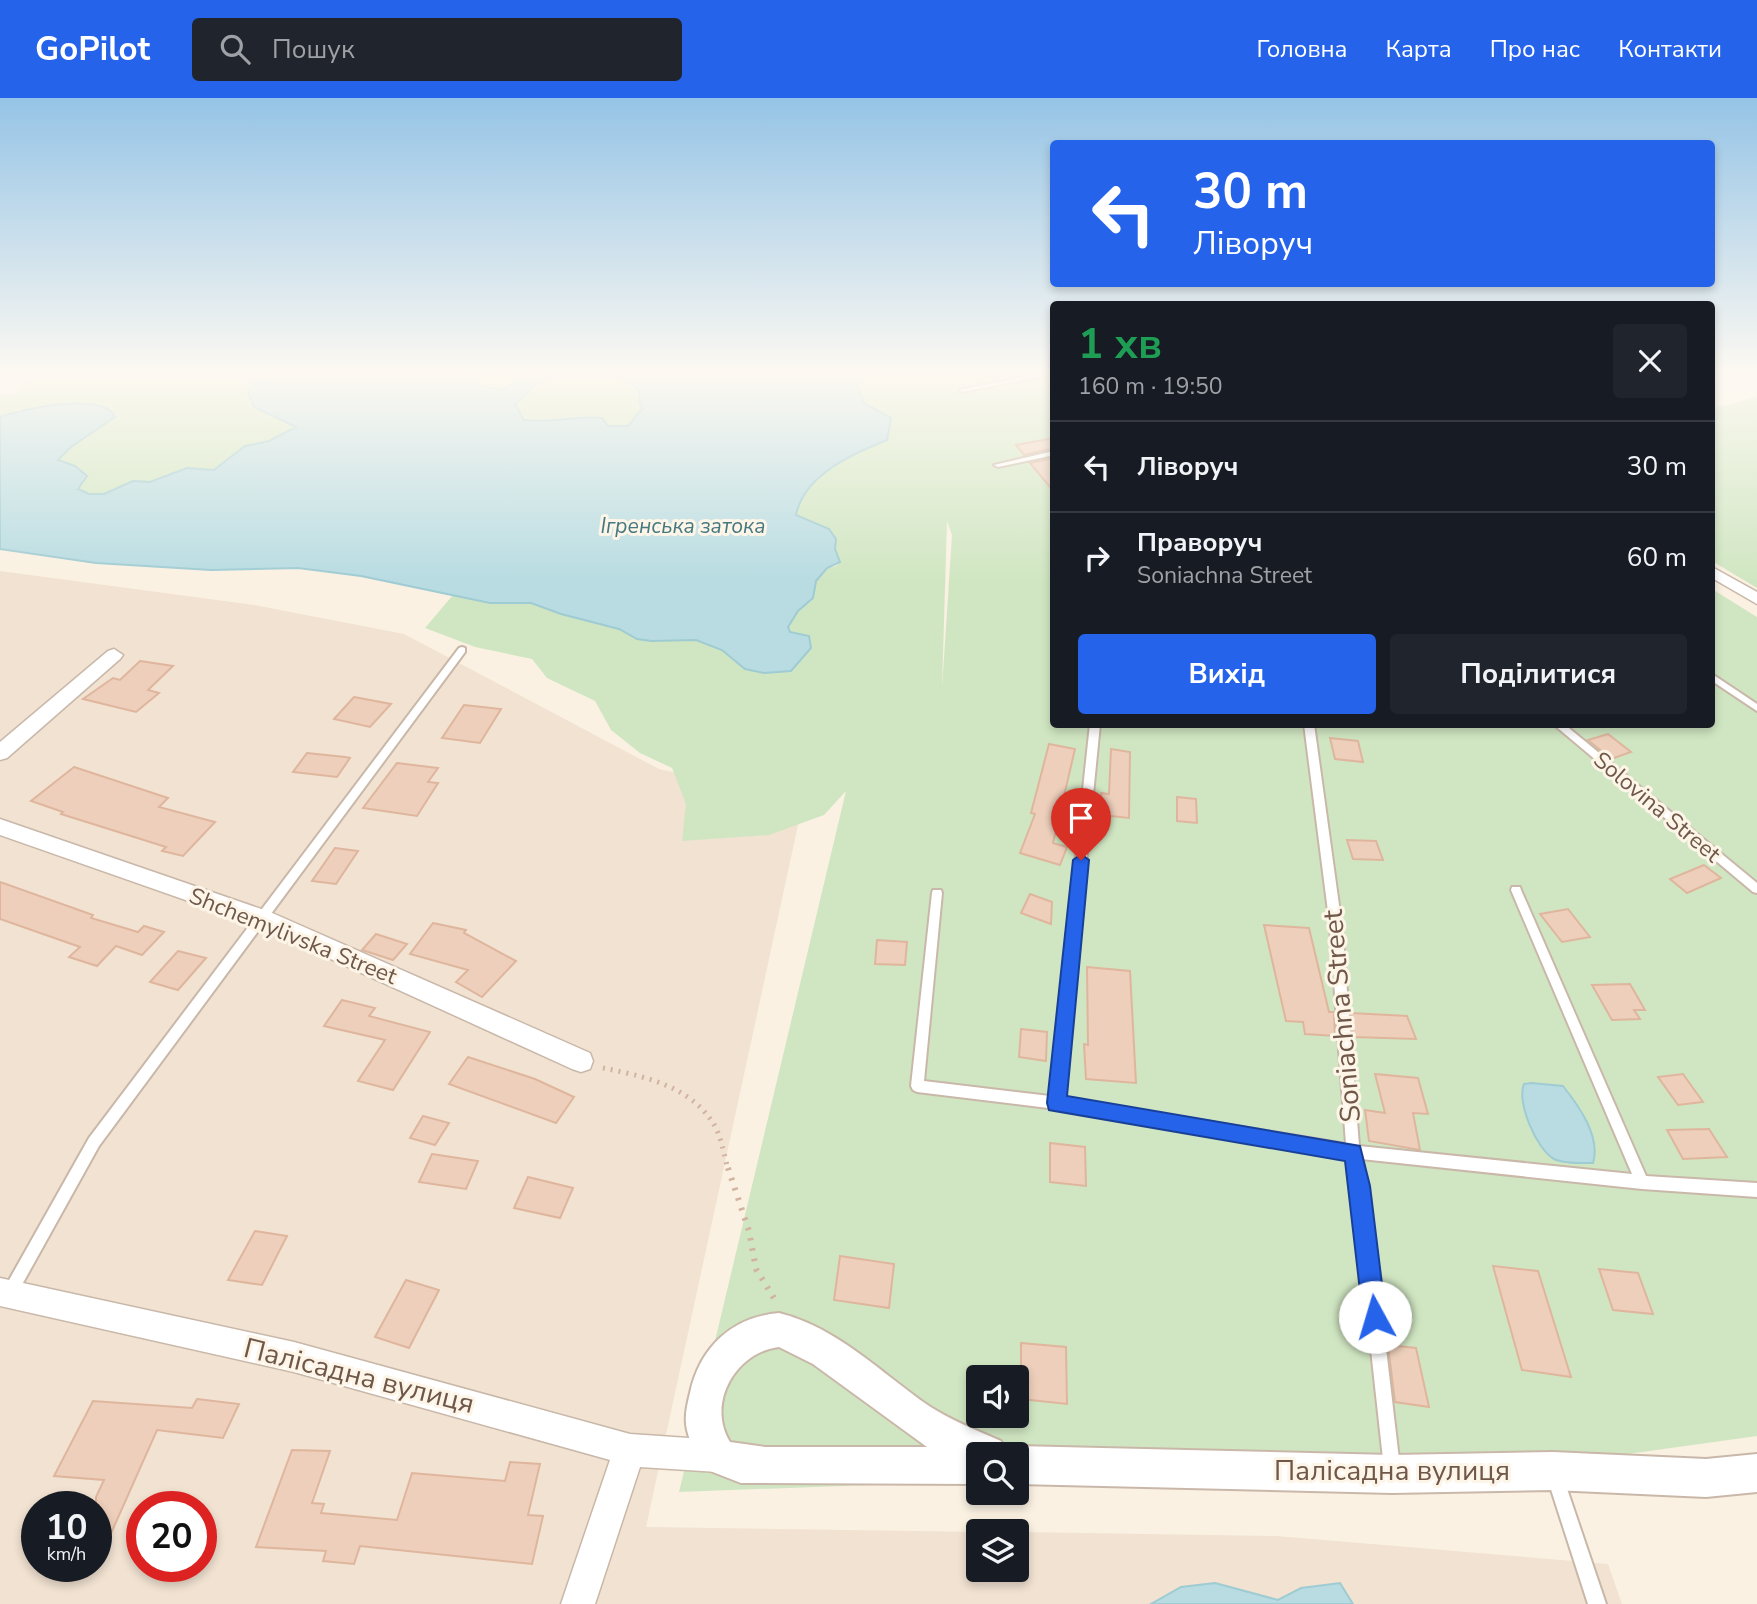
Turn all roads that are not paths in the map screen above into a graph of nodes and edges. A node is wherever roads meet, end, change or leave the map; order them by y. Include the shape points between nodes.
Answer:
1 (1050, 454) edge
2 (998, 465) dead end
3 (1715, 574) edge
4 (1757, 600) edge
5 (462, 650) dead end
6 (114, 655) dead end
7 (1715, 679) edge
8 (1757, 708) edge
9 (1095, 728) edge
10 (1310, 728) edge
11 (1562, 728) edge
12 (0, 753) edge
13 (0, 827) edge
14 (1757, 889) edge
15 (1516, 890) dead end
16 (937, 893) dead end
17 (262, 918) junction
18 (581, 1061) road end
19 (1056, 1103) junction
20 (1353, 1153) junction
21 (1642, 1182) junction
22 (1757, 1190) edge
23 (5, 1293) edge
24 (966, 1448) edge
25 (630, 1450) junction
26 (718, 1456) junction
27 (1029, 1464) edge
28 (966, 1465) edge
29 (1553, 1471) junction
30 (1757, 1473) edge
31 (1392, 1474) junction
32 (578, 1604) edge
33 (1597, 1604) edge

1 - 2 lane
3 - 4 street
5 - 17 lane
6 - 12 street
7 - 8 lane
9 - 19 lane
10 - 20 lane, Soniachna Street via 1336,927
11 - 14 lane, Solovina Street
13 - 17 street, Shchemylivska Street
15 - 21 lane
16 - 19 lane via 917,1086
17 - 18 street, Shchemylivska Street
17 - 23 lane via 94,1142
19 - 20 lane
20 - 21 lane
20 - 31 lane, Soniachna Street
21 - 22 lane
23 - 25 street, Палісадна вулиця via 293,1357
24 - 26 street via 808,1342 780,1330 752,1336 727,1352 711,1376 702,1416 706,1437
25 - 26 street, Палісадна вулиця
25 - 32 street
26 - 28 street, Палісадна вулиця via 765,1466
27 - 31 street, Палісадна вулиця
29 - 30 street, Палісадна вулиця via 1706,1478
29 - 31 street, Палісадна вулиця
29 - 33 lane

